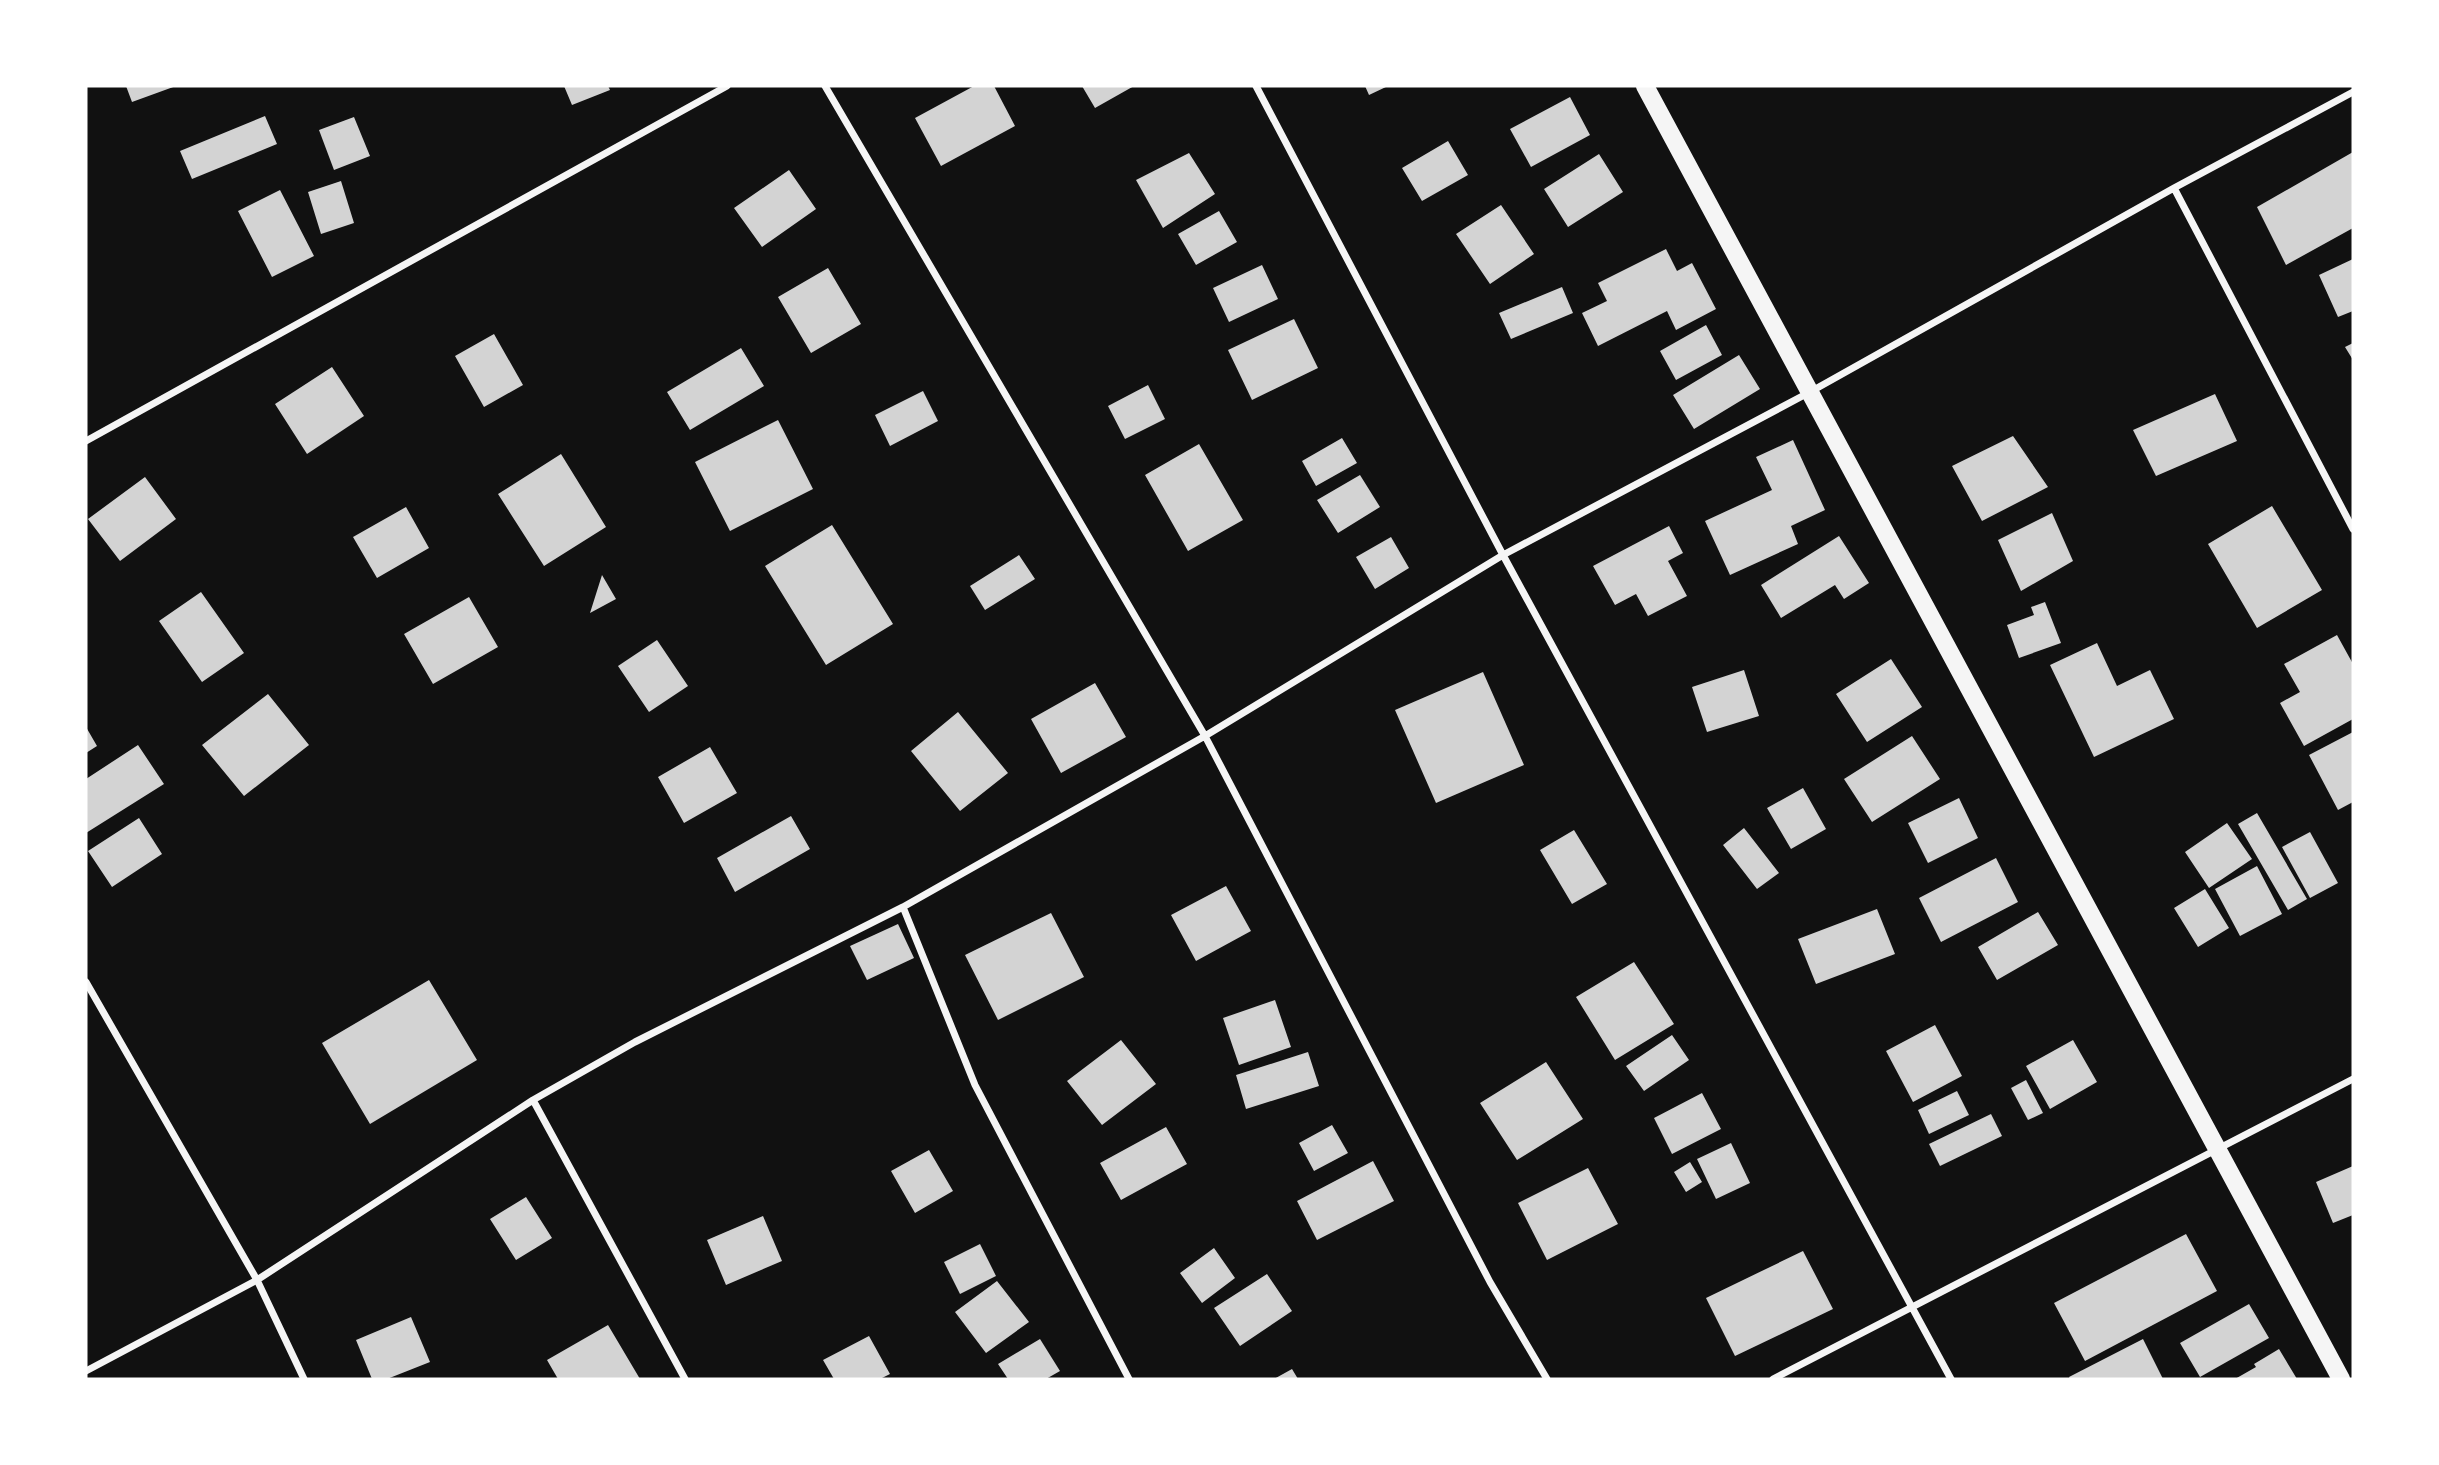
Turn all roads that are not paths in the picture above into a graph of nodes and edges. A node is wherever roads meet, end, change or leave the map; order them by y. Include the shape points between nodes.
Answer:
1 (727, 86) edge
2 (825, 86) edge
3 (1256, 86) edge
4 (1645, 86) edge
5 (2353, 92) edge
6 (2174, 188) junction
7 (1810, 392) junction
8 (86, 442) edge
9 (2353, 528) edge
10 (1503, 555) junction
11 (1205, 736) junction
12 (903, 907) junction
13 (86, 982) edge
14 (2353, 1079) edge
15 (533, 1100) junction
16 (2217, 1151) junction
17 (257, 1280) junction
18 (1913, 1307) junction
19 (86, 1371) edge
20 (304, 1379) edge
21 (685, 1379) edge
22 (1129, 1379) edge
23 (1547, 1379) edge
24 (1773, 1379) edge
25 (1951, 1379) edge
26 (2341, 1379) edge

1 - 8 street
2 - 11 street
3 - 10 street
4 - 7 main road
5 - 6 street
6 - 7 street
6 - 9 street
7 - 10 street
7 - 16 main road
10 - 11 street
10 - 18 street
11 - 12 street
11 - 23 street via 1490,1282
12 - 15 street via 635,1042
12 - 22 street via 975,1085
13 - 17 street
14 - 16 street
15 - 17 street
15 - 21 street
16 - 18 street
16 - 26 main road
17 - 19 street
17 - 20 street
18 - 24 street
18 - 25 street

